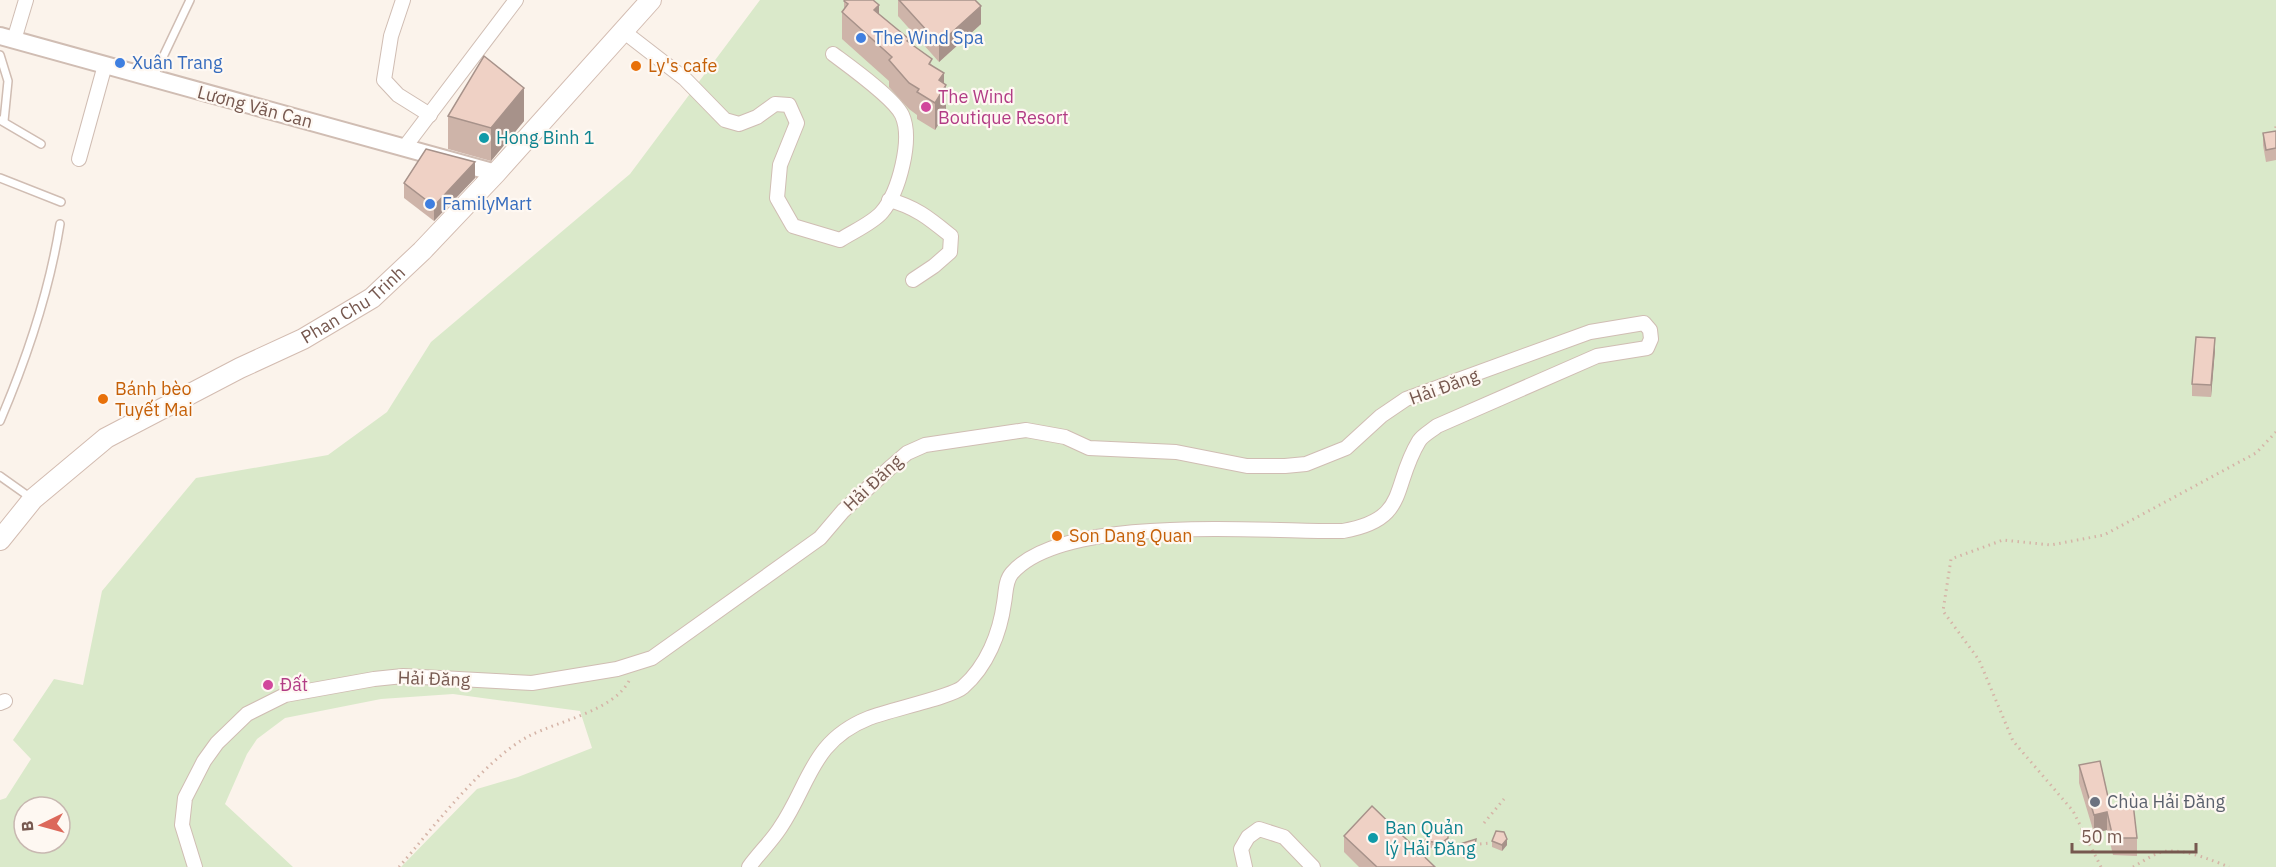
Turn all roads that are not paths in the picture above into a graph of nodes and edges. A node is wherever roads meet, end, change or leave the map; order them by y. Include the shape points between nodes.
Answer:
1 (26, 0) edge
2 (189, 0) edge
3 (403, 0) edge
4 (516, 0) edge
5 (651, 0) edge
6 (623, 31) junction
7 (7, 38) edge
8 (833, 54) dead end
9 (0, 55) edge
10 (105, 65) junction
11 (153, 78) junction
12 (430, 115) junction
13 (2, 120) edge
14 (41, 144) dead end
15 (404, 148) junction
16 (79, 159) dead end
17 (496, 173) junction
18 (0, 178) edge
19 (889, 200) junction
20 (61, 202) dead end
21 (60, 224) dead end
22 (913, 280) dead end
23 (0, 421) edge
24 (0, 476) edge
25 (33, 499) junction
26 (0, 540) edge
27 (195, 867) edge
28 (749, 867) edge
29 (1245, 867) edge
30 (1313, 867) edge

1 - 7 street, Lương Văn Can
2 - 11 lane
3 - 12 street via 391,36 384,80 398,95
4 - 12 street
5 - 6 main road, Phan Chu Trinh
6 - 17 main road, Phan Chu Trinh
6 - 19 street via 685,79 725,120 739,124 774,104 789,105 797,123 780,165 777,198 793,226 840,240 882,213
7 - 10 street, Lương Văn Can
8 - 19 street via 868,79 902,114 907,143
9 - 13 lane via 8,81
10 - 11 street, Lương Văn Can
10 - 16 street
11 - 15 street, Lương Văn Can
12 - 15 street
13 - 14 lane
15 - 17 street, Lương Văn Can
17 - 25 main road, Phan Chu Trinh via 372,298 303,339 106,438
18 - 20 lane
19 - 22 street via 911,205 951,236 950,252
21 - 23 lane via 45,296 19,379
24 - 25 lane
25 - 26 main road, Phan Chu Trinh
27 - 28 street, Hải Đăng via 182,825 185,798 204,760 247,714 285,695 403,676 532,683 634,665 652,658 820,538 892,466 925,445 1026,430 1065,437 1089,448 1176,452 1247,465 1306,464 1346,448 1406,399 1590,333 1644,323 1650,330 1647,348 1597,356 1437,426 1420,440 1397,501 1387,514 1365,527 1343,531 1142,531 1085,540 1039,553 1012,573 992,648 962,688 868,718 836,738 812,765 781,827
29 - 30 street via 1240,849 1259,830 1284,837

